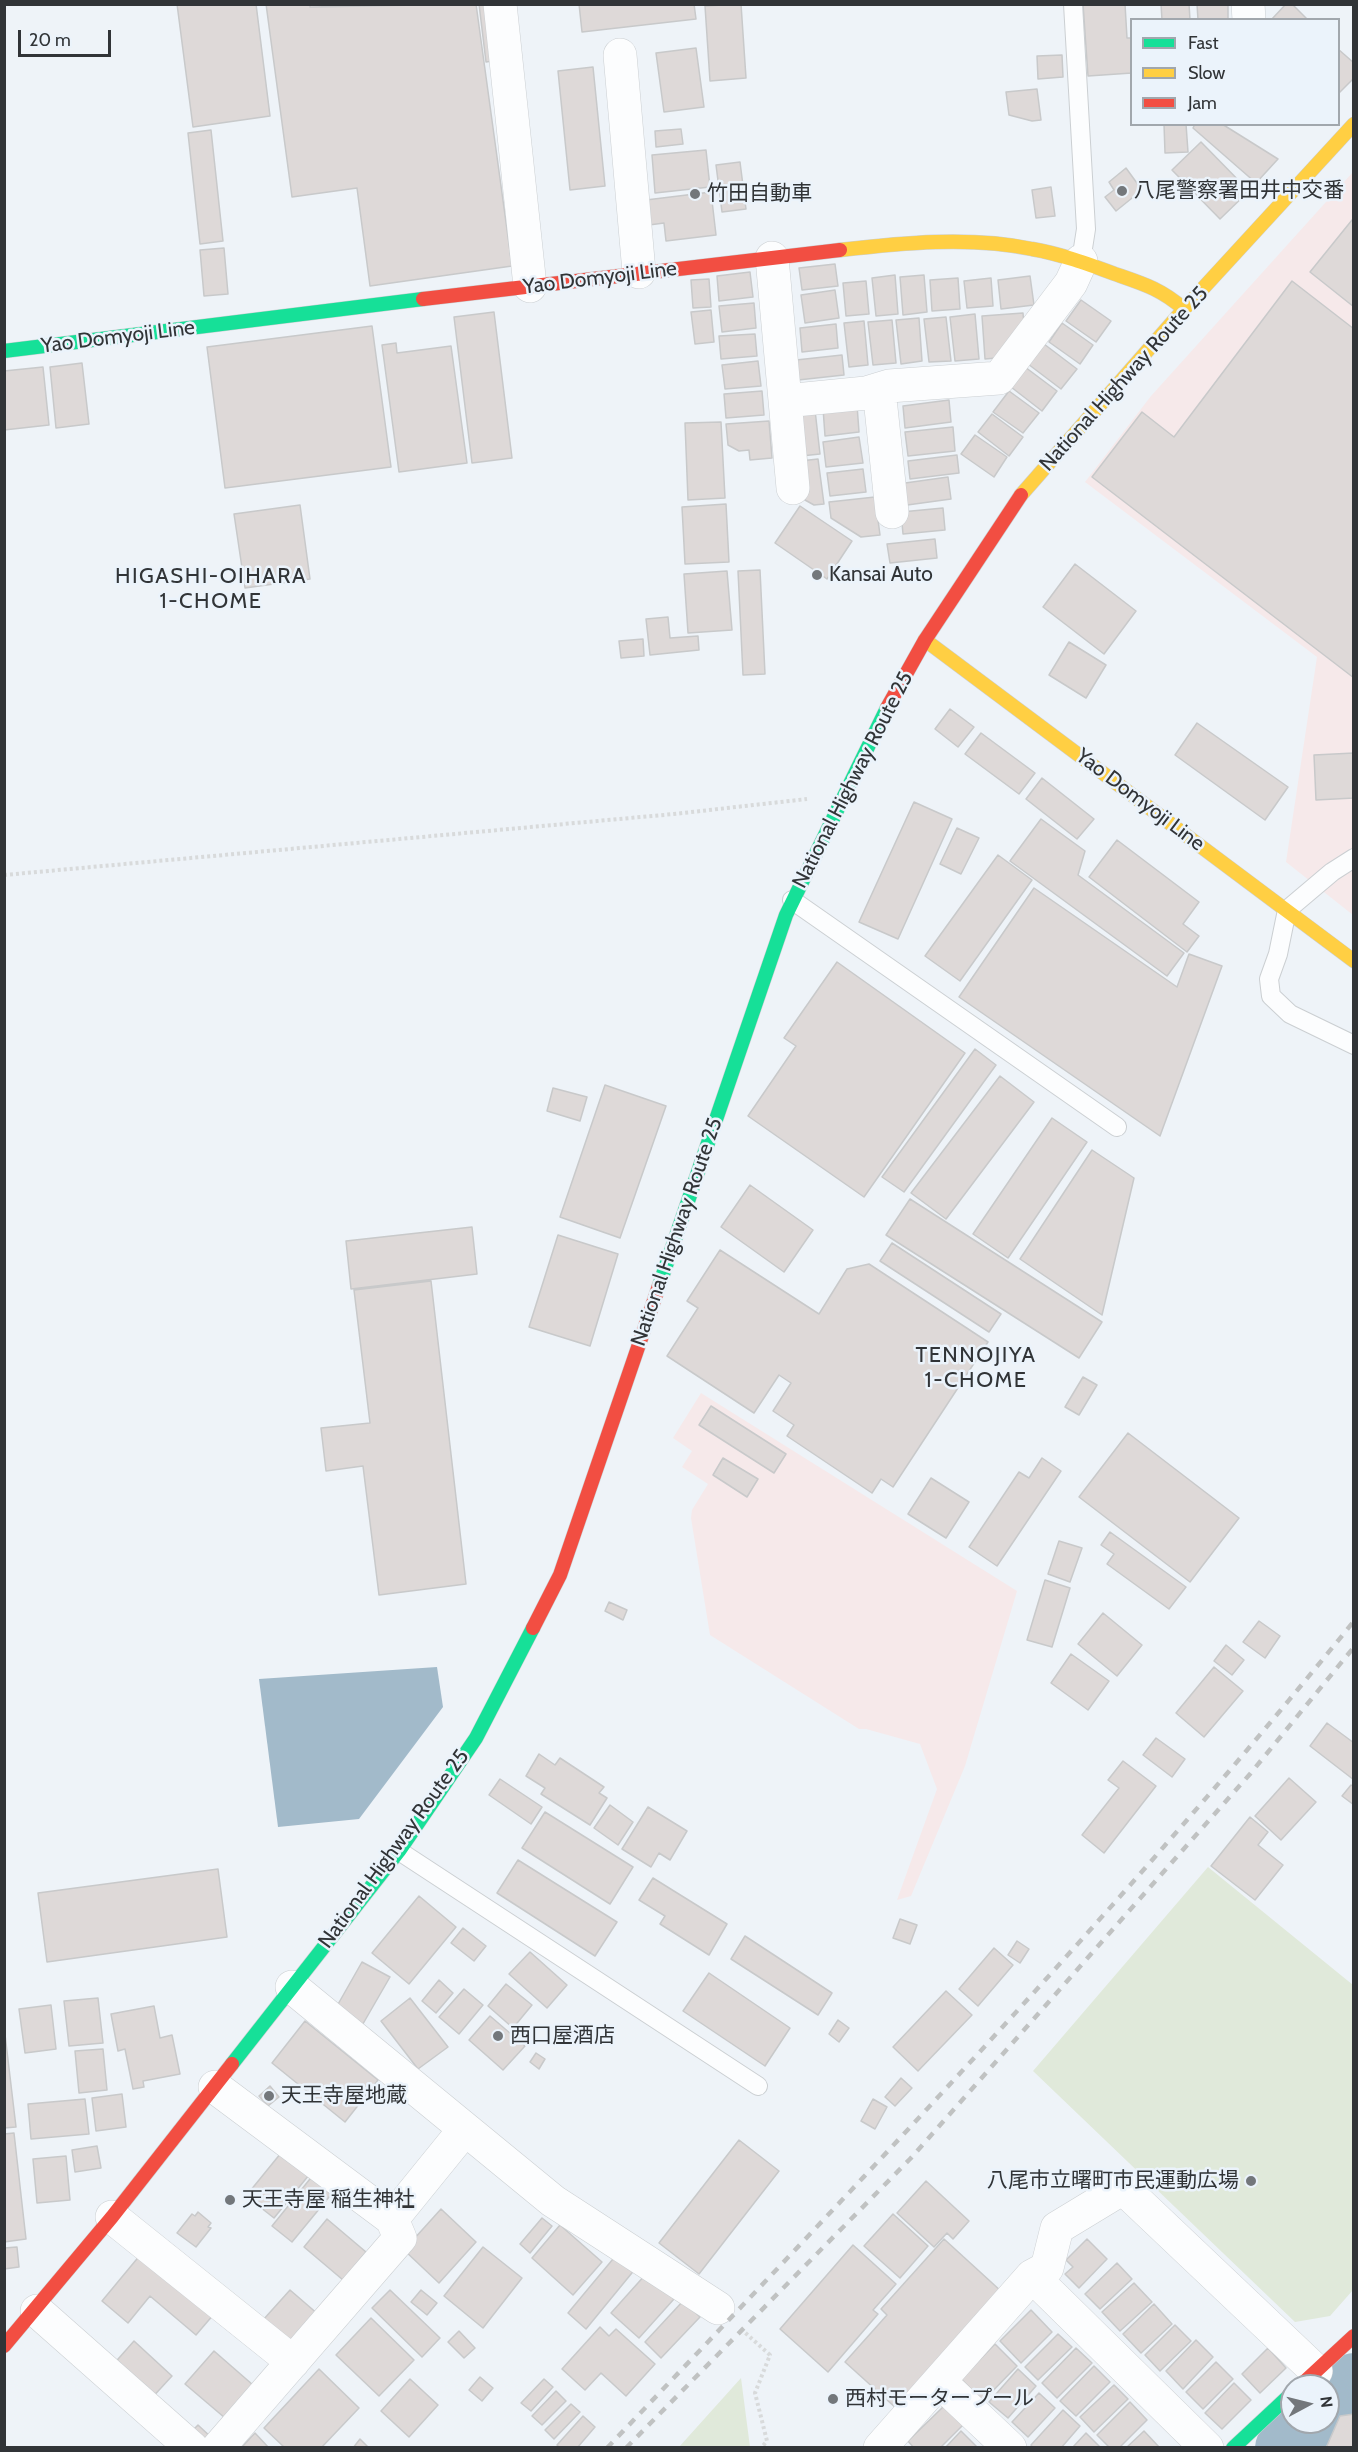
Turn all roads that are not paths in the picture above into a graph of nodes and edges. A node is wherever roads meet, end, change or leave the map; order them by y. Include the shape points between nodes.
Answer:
1 (500, 4) edge
2 (1073, 4) edge
3 (620, 55) dead end
4 (1340, 128) edge
5 (772, 258) junction
6 (1081, 261) junction
7 (639, 272) junction
8 (530, 286) junction
9 (1184, 309) junction
10 (4, 351) edge
11 (879, 389) junction
12 (785, 401) junction
13 (793, 488) dead end
14 (892, 512) dead end
15 (925, 640) junction
16 (1353, 858) edge
17 (792, 900) junction
18 (1287, 910) junction
19 (1353, 961) edge
20 (1353, 1045) edge
21 (1117, 1127) dead end
22 (399, 1851) junction
23 (292, 1987) junction
24 (758, 2086) dead end
25 (215, 2087) junction
26 (465, 2129) junction
27 (112, 2217) junction
28 (392, 2219) junction
29 (1032, 2276) junction
30 (718, 2308) road end
31 (37, 2311) junction
32 (1353, 2336) edge
33 (4, 2346) edge
34 (293, 2362) junction
35 (1303, 2374) edge
36 (1313, 2374) edge
37 (939, 2381) junction
38 (1280, 2404) edge
39 (192, 2448) edge
40 (218, 2448) edge
41 (880, 2448) edge
42 (1010, 2448) edge
43 (1207, 2448) edge
44 (1233, 2448) edge

1 - 8 street
2 - 6 lane via 1086,229
3 - 7 street
4 - 9 main road, National Highway Route 25
5 - 6 main road, Yao Domyoji Line via 892,244 969,243 1030,248
5 - 7 main road, Yao Domyoji Line
5 - 12 street
6 - 9 main road, Yao Domyoji Line via 1164,292
6 - 11 street via 1071,283 999,378
7 - 8 main road, Yao Domyoji Line
8 - 10 main road, Yao Domyoji Line
9 - 15 main road, National Highway Route 25 via 1017,500
11 - 12 street
11 - 14 street
12 - 13 street
15 - 17 main road, National Highway Route 25 via 895,692
15 - 18 main road, Yao Domyoji Line
16 - 18 lane
17 - 21 lane
17 - 22 main road, National Highway Route 25 via 560,1575 476,1738
18 - 19 main road, Yao Domyoji Line
18 - 20 lane via 1269,978 1271,996 1290,1014
22 - 23 main road, National Highway Route 25
22 - 24 lane
23 - 25 main road, National Highway Route 25
23 - 26 street
25 - 27 main road, National Highway Route 25
25 - 28 street
26 - 28 street
26 - 30 street via 553,2201
27 - 31 main road, National Highway Route 25
27 - 34 street
28 - 34 street via 400,2238
29 - 35 street via 1047,2268 1057,2228 1123,2188
29 - 37 street
29 - 43 street
31 - 33 main road, National Highway Route 25
31 - 39 street
32 - 36 main road
34 - 40 street
37 - 41 street
37 - 42 street
38 - 44 main road

